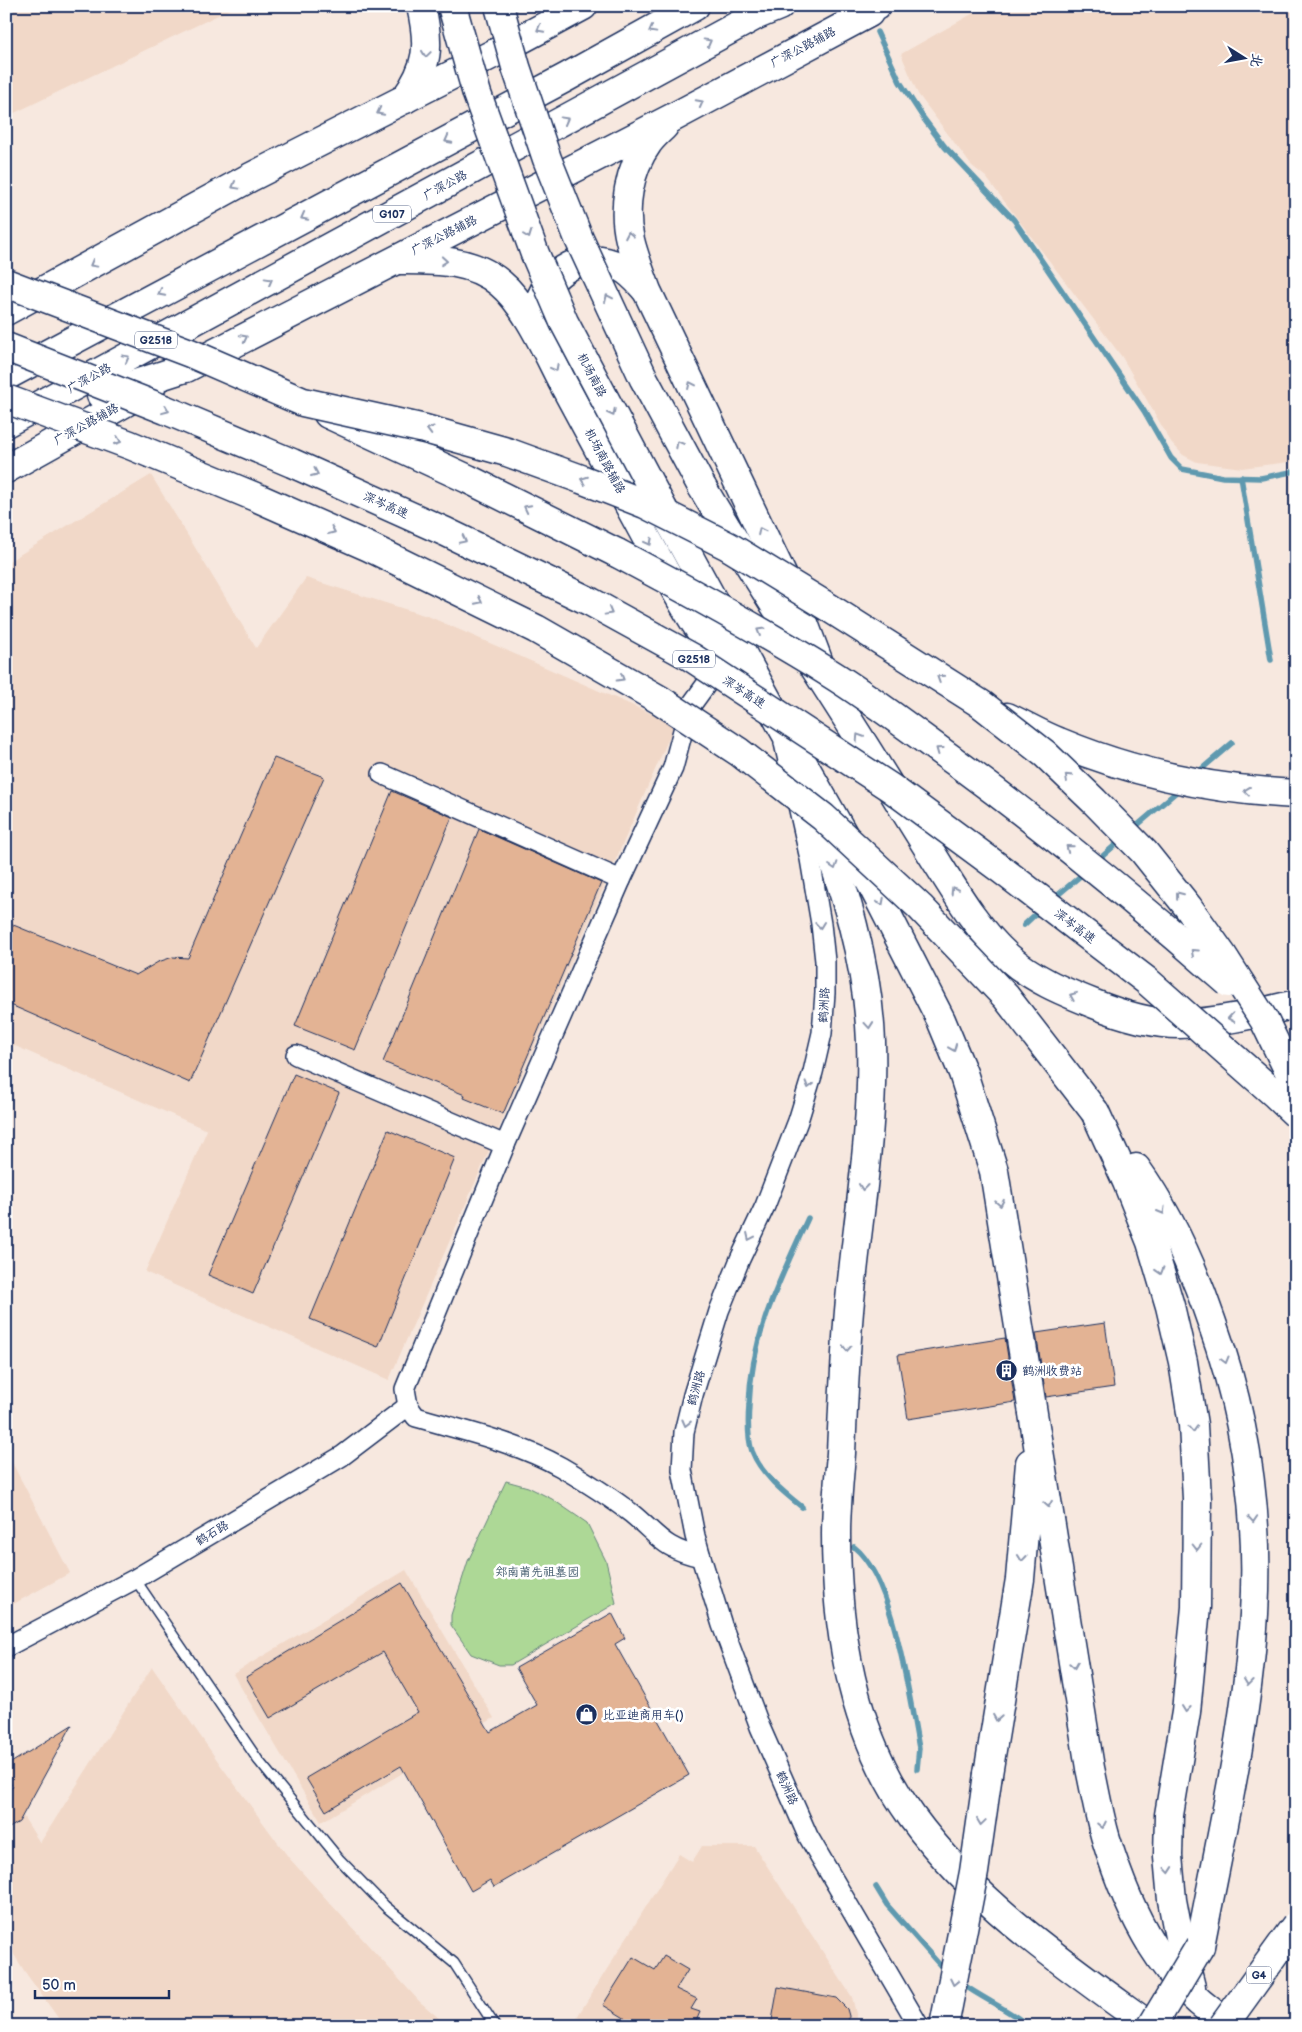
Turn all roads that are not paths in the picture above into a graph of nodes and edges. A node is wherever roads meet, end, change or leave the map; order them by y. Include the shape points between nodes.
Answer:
1 (421, 6) edge
2 (452, 6) edge
3 (499, 6) edge
4 (583, 6) edge
5 (695, 6) edge
6 (779, 6) edge
7 (876, 6) edge
8 (884, 6) edge
9 (847, 23) junction
10 (405, 99) junction
11 (674, 117) junction
12 (396, 260) junction
13 (6, 283) edge
14 (647, 291) junction
15 (6, 311) edge
16 (538, 338) junction
17 (6, 347) edge
18 (185, 368) junction
19 (6, 376) edge
20 (6, 400) edge
21 (303, 402) junction
22 (6, 424) edge
23 (6, 469) edge
24 (722, 664) junction
25 (828, 688) junction
26 (981, 704) junction
27 (780, 723) junction
28 (382, 774) dead end
29 (1296, 794) edge
30 (621, 880) junction
31 (1296, 1004) edge
32 (1296, 1042) edge
33 (296, 1056) dead end
34 (1296, 1086) edge
35 (1095, 1112) junction
36 (1296, 1114) edge
37 (504, 1145) junction
38 (1032, 1404) junction
39 (408, 1406) junction
40 (701, 1557) junction
41 (135, 1579) junction
42 (6, 1647) edge
43 (1296, 1925) edge
44 (1194, 1995) junction
45 (495, 2026) edge
46 (919, 2026) edge
47 (944, 2026) edge
48 (1151, 2026) edge
49 (1222, 2026) edge
50 (1234, 2026) edge

1 -> 10 main road via 427,34 425,60 418,81
2 -> 27 main road, 机场南路, bridge via 477,94 535,254 564,322
25 -> 3 main road, bridge via 702,487 644,379 579,239 547,159
4 -> 10 main road
5 -> 19 main road
22 -> 6 main road, 广深公路 / G107 via 757,15
7 - 9 main road
8 - 9 main road, 广深公路辅路
11 -> 9 main road, 广深公路辅路
10 -> 15 main road via 251,177
11 - 12 main road, 广深公路辅路
14 -> 11 main road via 629,239 627,203 630,183 649,142
12 -> 16 main road, 机场南路辅路 via 462,264 488,275 511,293
18 -> 12 main road, 广深公路辅路
13 - 21 main road, G2518, bridge via 190,353
14 - 16 main road via 622,267 592,260 576,263 550,280 542,293 535,323
25 -> 14 main road via 799,610
16 -> 24 main road, 机场南路辅路 via 689,616
17 -> 36 main road, 深岑高速 / G2518, bridge via 166,410 446,532 591,602 691,657 891,788 1002,870 1147,981
18 - 22 main road
18 - 23 main road, 广深公路辅路
20 -> 35 main road, bridge via 139,449 369,547 536,629 683,716 738,752 823,817 920,906 1006,997
26 -> 21 main road, bridge via 728,546 645,504 507,452 424,429
32 -> 21 main road, G2518, bridge via 1179,939 1034,820 829,672 724,610 617,553
24 - 27 main road, 机场南路辅路
24 - 30 street via 688,708 673,768
31 -> 25 main road via 1209,1021 1179,1024 1145,1020 1106,1009 1051,986 1028,972 1008,957 960,898
29 -> 26 main road, bridge via 1225,788 1117,762 1058,742
34 -> 26 main road, bridge via 1264,1020 1223,956 1144,852 1045,754
27 -> 38 main road via 872,885 941,1020 964,1073 994,1170
27 -> 40 street, 鹤洲路 via 810,859 820,924 825,962 822,1032 798,1121 719,1311 684,1432 682,1470
27 -> 48 main road via 820,824 859,951 870,1038 868,1139 849,1313 836,1532 842,1633 851,1681 866,1730 885,1771 910,1814 936,1848 991,1905 1024,1933
28 - 30 street
30 - 37 street
33 - 37 street
35 -> 44 main road via 1148,1233 1170,1306 1193,1425 1197,1499 1196,1607 1186,1712 1169,1815 1168,1856 1172,1900
35 -> 48 main road, bridge via 1148,1186 1201,1290 1239,1413 1250,1476 1254,1613 1239,1745 1200,1946
37 - 39 street via 405,1388
38 -> 44 main road via 1090,1768 1105,1838 1129,1904 1154,1949
38 -> 47 main road, bridge via 1029,1491 1020,1579 970,1892
39 - 40 street via 416,1417 510,1444 559,1466 632,1514 666,1545 681,1553
39 - 41 street, 鹤石路 via 342,1456
40 - 46 street, 鹤洲路 via 760,1727 808,1836
41 - 42 street, 鹤石路
41 - 45 lane via 258,1760 347,1867 385,1906 454,1963
43 - 49 main road, G4, bridge
44 - 50 main road via 1219,2018

